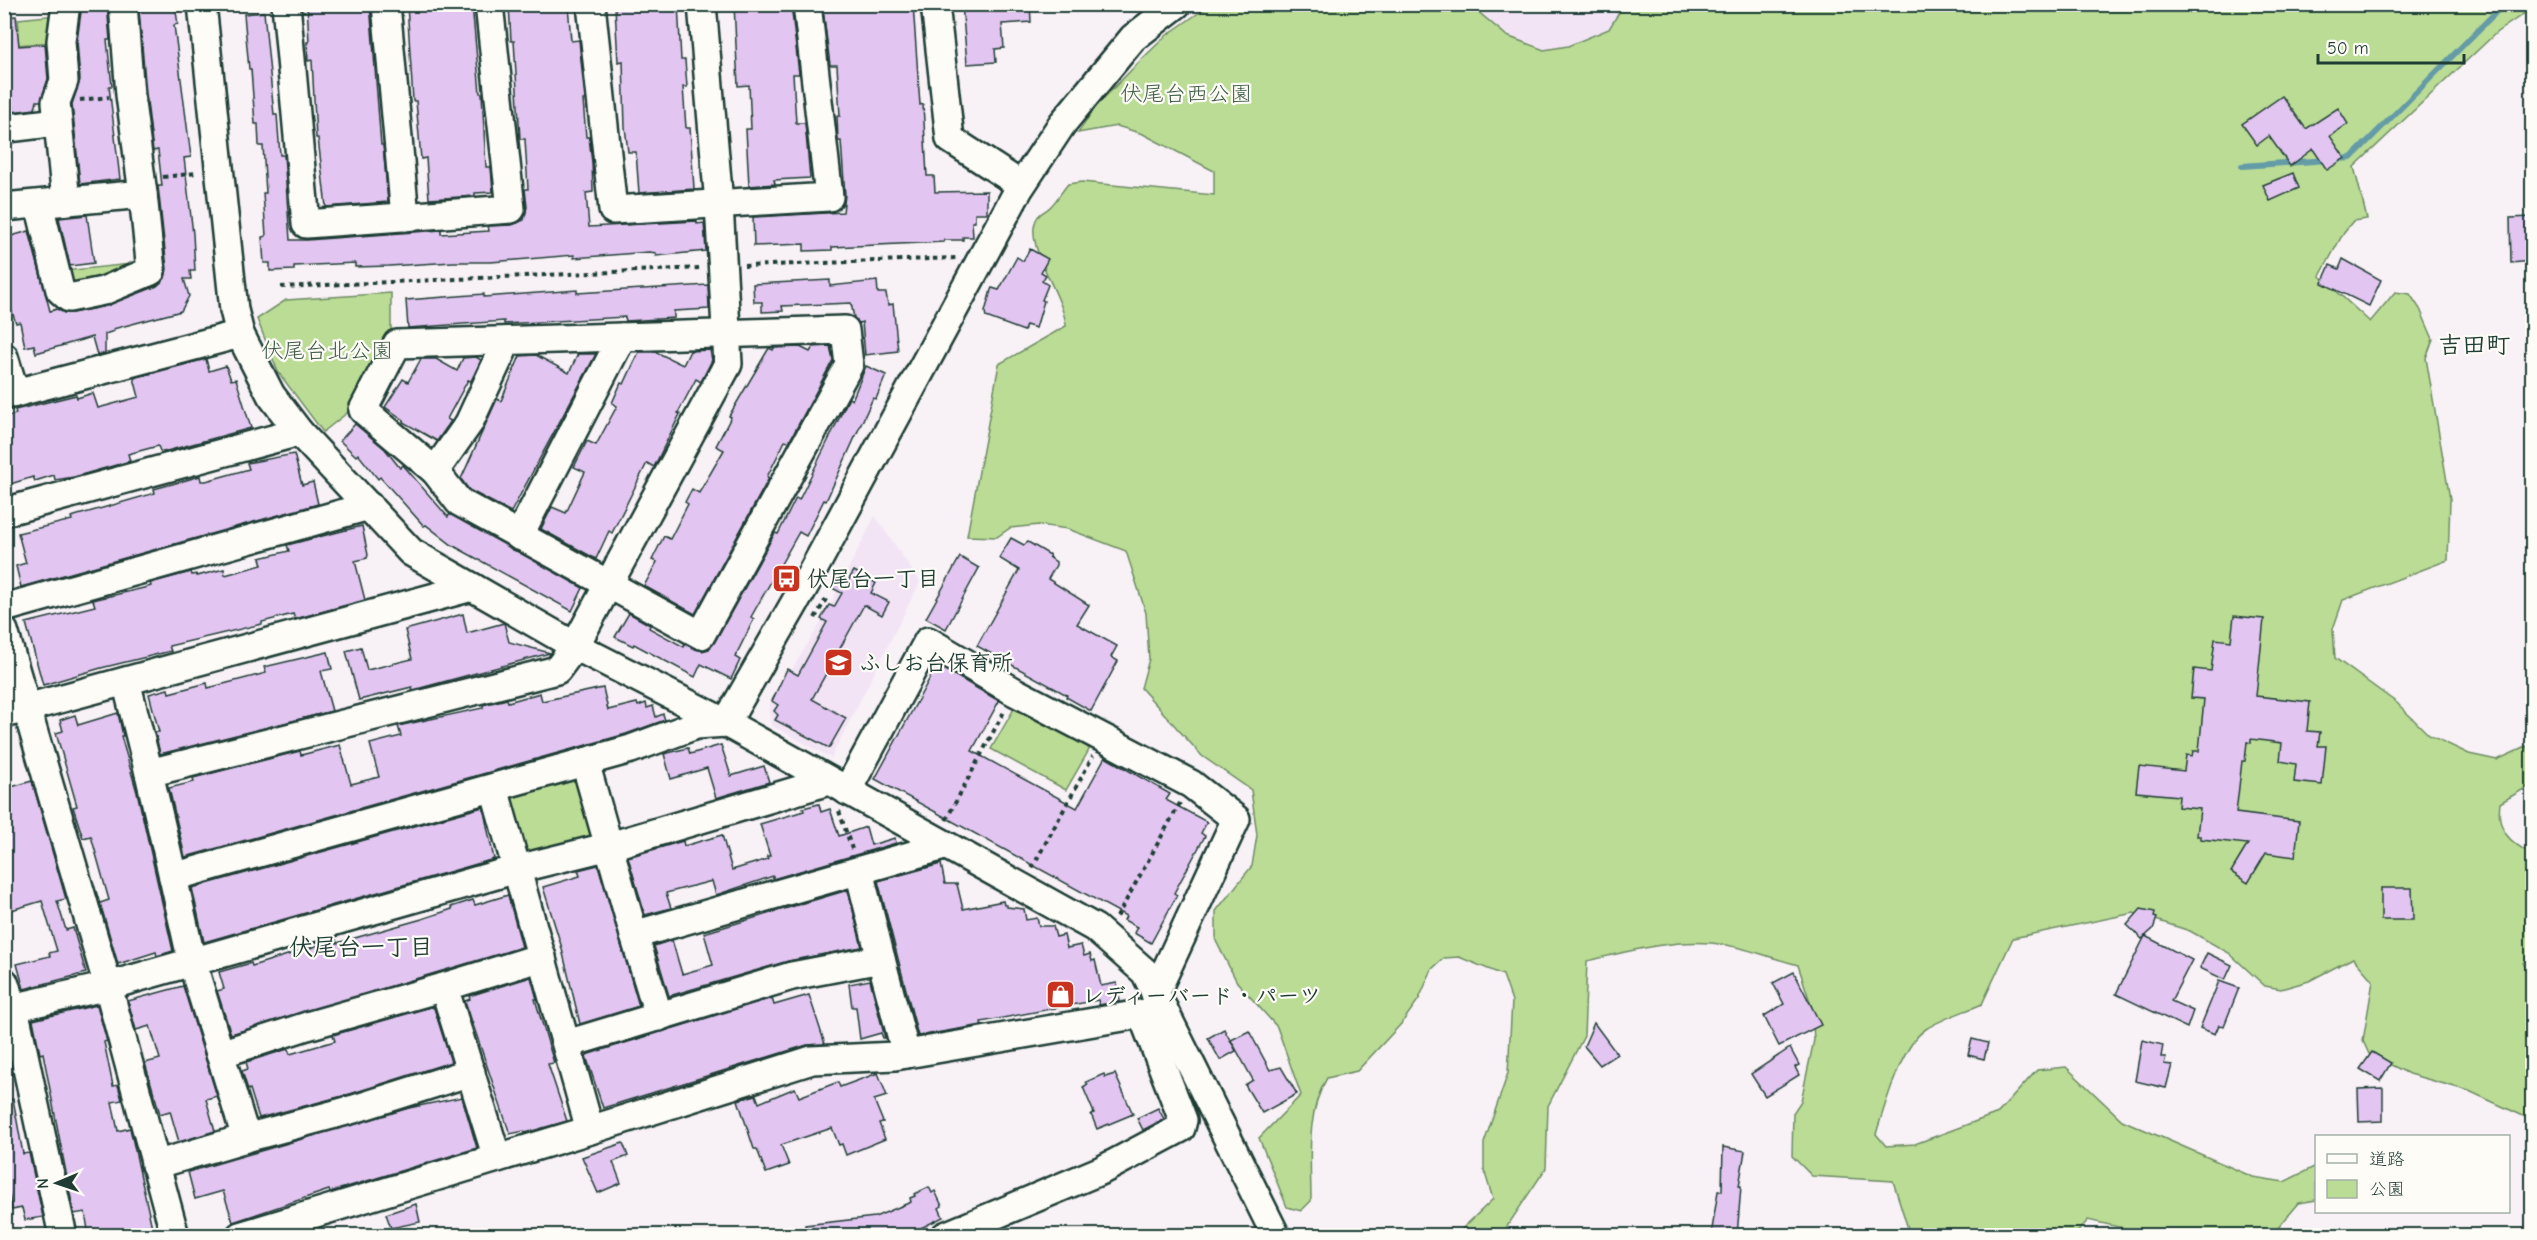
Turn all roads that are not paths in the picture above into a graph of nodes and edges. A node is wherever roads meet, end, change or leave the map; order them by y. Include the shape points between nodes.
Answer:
1 (66, 4) edge
2 (123, 4) edge
3 (202, 4) edge
4 (286, 4) edge
5 (386, 4) edge
6 (489, 4) edge
7 (591, 4) edge
8 (702, 4) edge
9 (807, 4) edge
10 (935, 4) edge
11 (1177, 4) edge
12 (57, 112) junction
13 (4, 126) edge
14 (1021, 185) junction
15 (142, 187) junction
16 (66, 201) junction
17 (39, 204) junction
18 (719, 204) junction
19 (4, 207) edge
20 (405, 217) junction
21 (240, 334) junction
22 (726, 334) junction
23 (622, 337) junction
24 (507, 340) junction
25 (4, 357) edge
26 (10, 394) edge
27 (299, 432) junction
28 (435, 471) junction
29 (369, 506) junction
30 (4, 512) edge
31 (519, 536) junction
32 (608, 584) junction
33 (472, 586) junction
34 (4, 608) edge
35 (4, 631) edge
36 (574, 646) junction
37 (126, 681) junction
38 (15, 711) edge
39 (726, 723) junction
40 (585, 762) junction
41 (148, 773) junction
42 (829, 786) junction
43 (494, 788) junction
44 (943, 836) junction
45 (610, 846) junction
46 (517, 869) junction
47 (859, 871) junction
48 (173, 878) junction
49 (634, 935) junction
50 (542, 957) junction
51 (881, 959) junction
52 (192, 962) junction
53 (4, 981) edge
54 (108, 986) junction
55 (444, 987) junction
56 (1154, 1006) junction
57 (9, 1009) edge
58 (659, 1017) junction
59 (567, 1044) junction
60 (906, 1053) junction
61 (220, 1054) junction
62 (471, 1072) junction
63 (590, 1130) junction
64 (246, 1138) junction
65 (497, 1158) junction
66 (155, 1165) junction
67 (63, 1236) edge
68 (176, 1236) edge
69 (240, 1236) edge
70 (945, 1236) edge
71 (1276, 1236) edge

1 - 12 street via 61,41 64,81
2 - 15 street
3 - 21 street via 234,310
4 - 20 street via 306,225
5 - 20 street
6 - 20 street via 511,208
7 - 18 street via 613,210
8 - 18 street
9 - 18 street via 829,197
10 - 14 street via 950,139
11 - 14 street via 1133,38 1062,124
12 - 13 street
12 - 16 street
14 - 39 street via 804,587
15 - 16 street
15 - 17 street via 151,271 103,291 69,298 60,290
16 - 17 street
17 - 19 street
18 - 22 street
21 - 26 street
21 - 27 street via 271,395
22 - 23 street
22 - 32 street via 728,364
22 - 32 street via 845,330 849,365 700,635
23 - 24 street
23 - 31 street
24 - 28 street via 469,423
24 - 28 street via 397,344 363,410
25 - 26 street
27 - 29 street
27 - 30 street
28 - 31 street via 459,502
29 - 33 street via 411,552
29 - 34 street
31 - 32 street
32 - 36 street
33 - 36 street
33 - 37 street
35 - 38 street
36 - 39 street
36 - 41 street via 557,670
37 - 38 street
37 - 41 street
38 - 54 street
39 - 40 street via 696,726
39 - 42 street
40 - 43 street
40 - 45 street
41 - 48 street
42 - 44 street
42 - 45 street
42 - 56 street via 928,641 1015,692 1191,784 1236,819
43 - 46 street
43 - 48 street
44 - 47 street
44 - 56 street via 1095,928 1145,972
45 - 46 street
45 - 49 street
46 - 50 street
46 - 52 street
47 - 49 street
47 - 51 street
48 - 52 street
49 - 58 street
50 - 55 street
50 - 59 street
51 - 58 street via 792,976
51 - 60 street
52 - 54 street
52 - 61 street
53 - 57 street
54 - 57 street
54 - 66 street
55 - 61 street
55 - 62 street
56 - 60 street
56 - 70 street via 1184,1120 1181,1128 1102,1170
56 - 71 street
57 - 67 street
58 - 59 street
59 - 63 street
60 - 63 street via 812,1060
61 - 64 street
62 - 64 street
62 - 65 street
63 - 65 street
64 - 66 street
65 - 69 street
66 - 68 street

